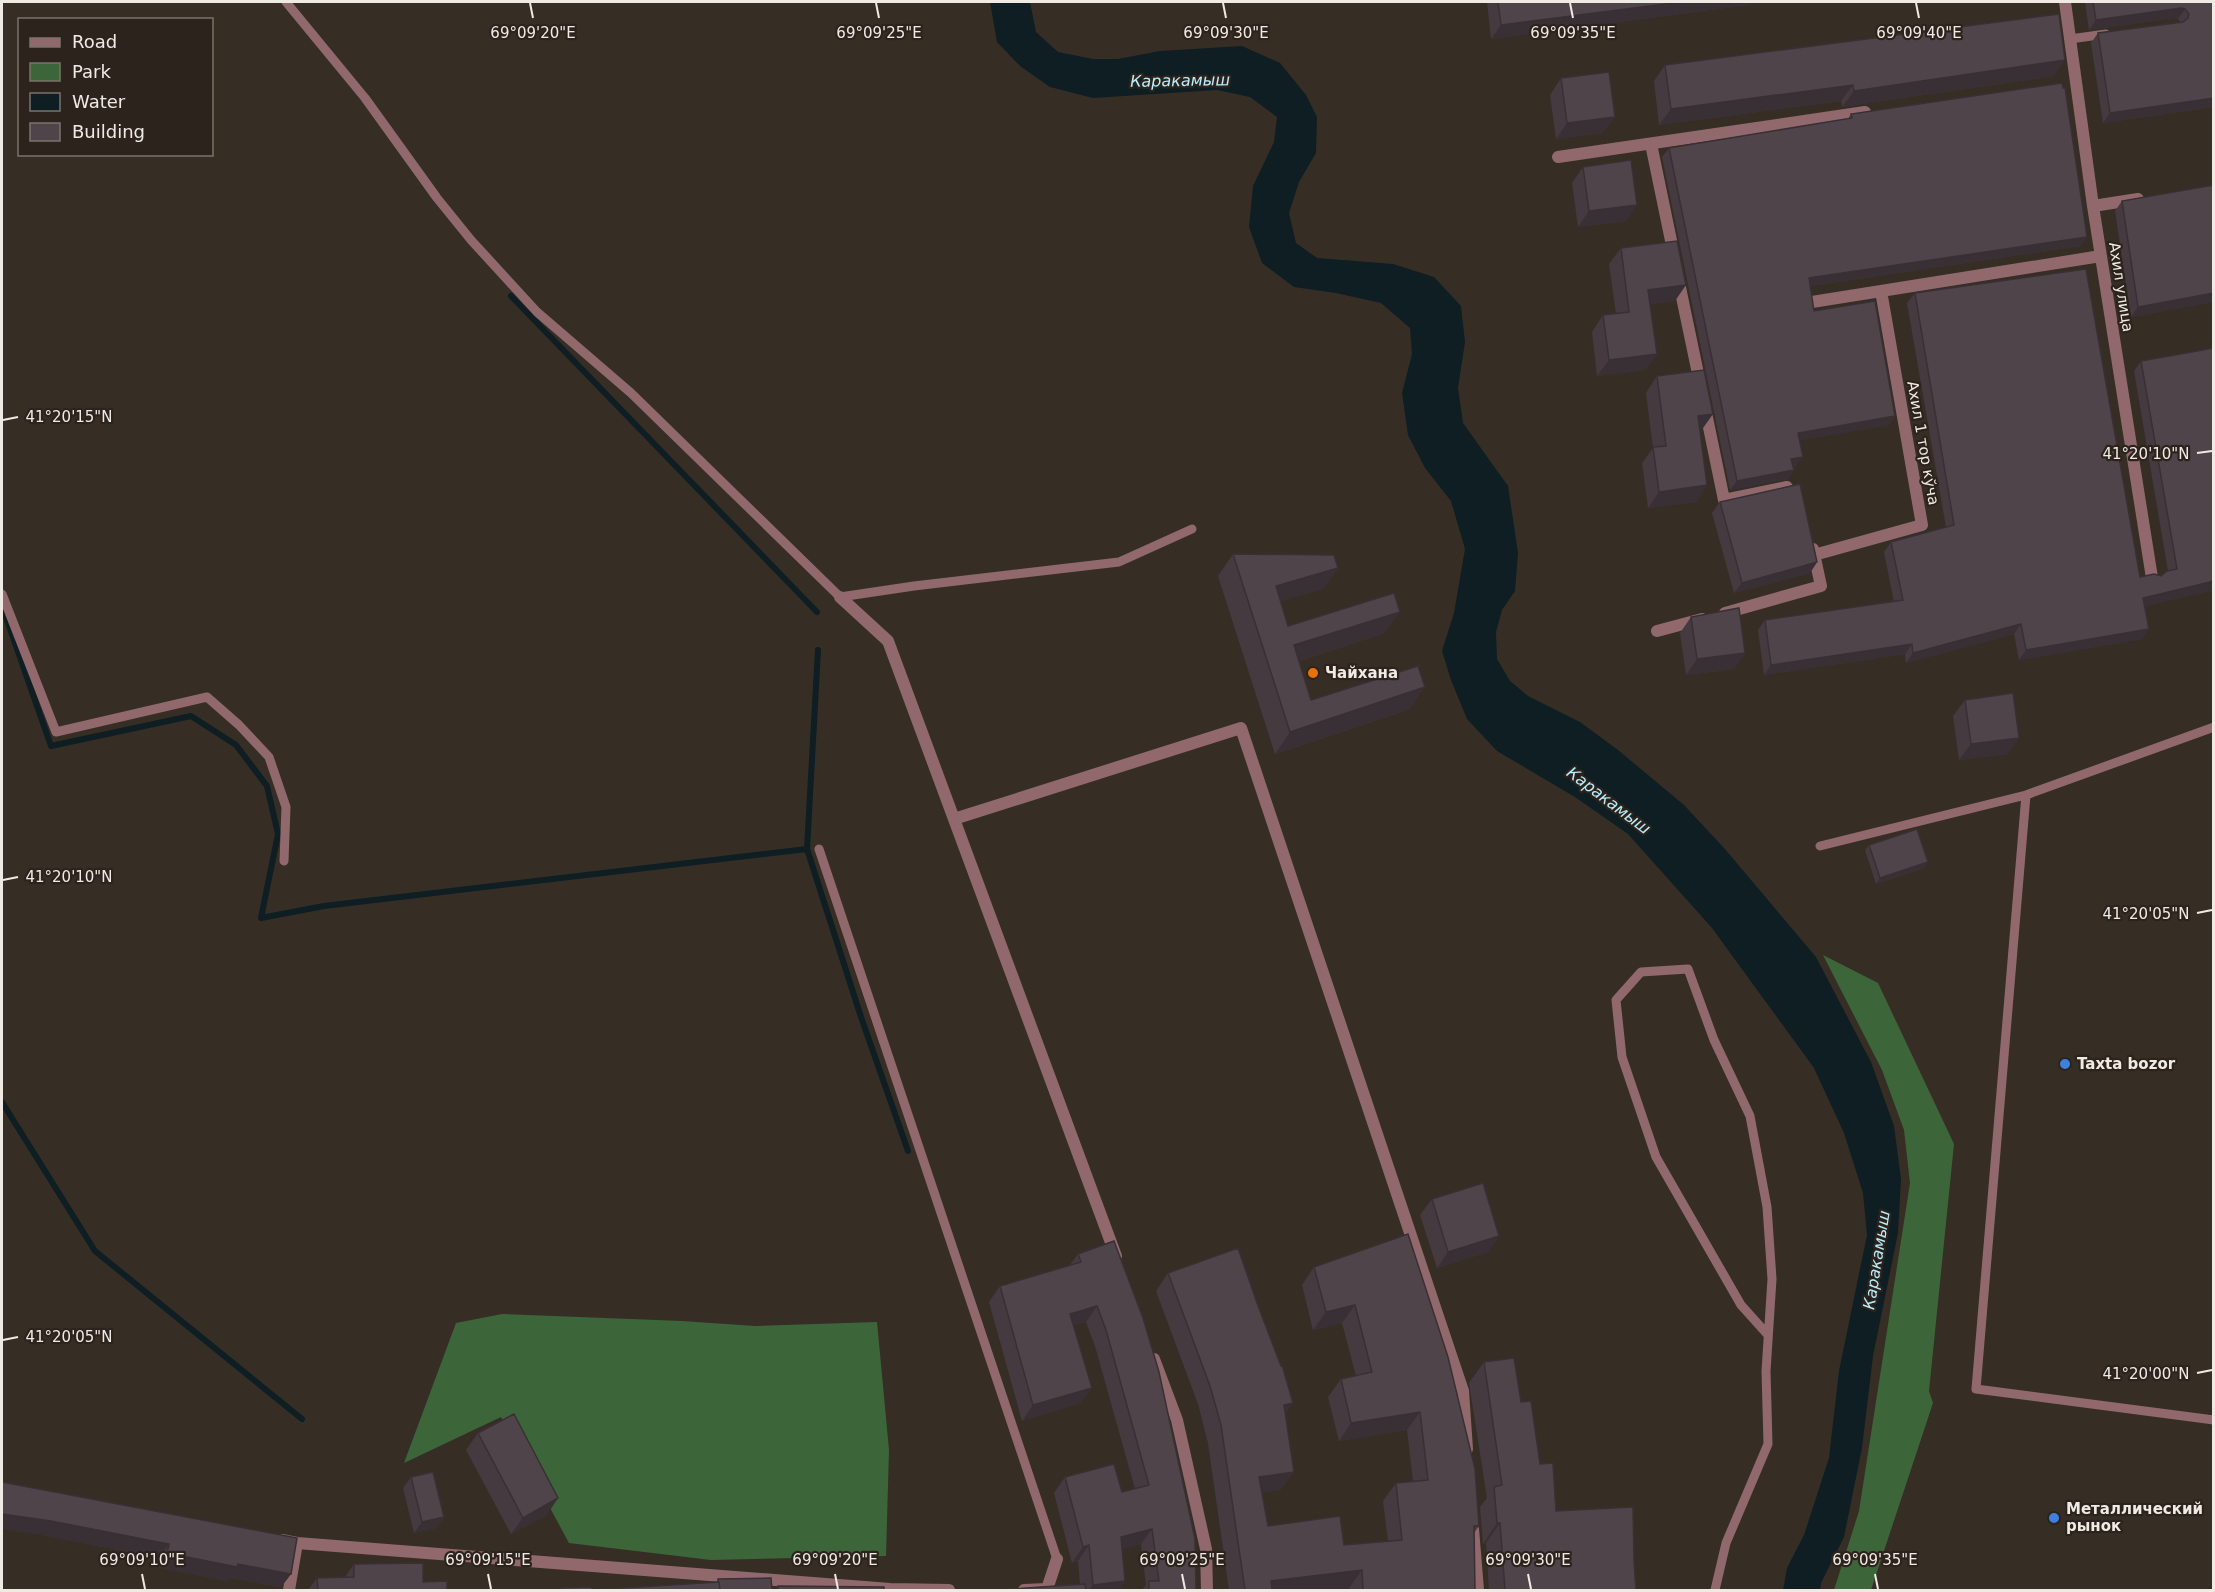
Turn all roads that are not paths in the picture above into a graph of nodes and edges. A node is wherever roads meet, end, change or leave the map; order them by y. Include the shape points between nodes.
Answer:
1 (286, 2) edge
2 (2065, 2) edge
3 (2117, 33) edge
4 (2070, 39) junction
5 (1875, 111) edge
6 (1651, 144) junction
7 (1558, 157) dead end
8 (2148, 197) edge
9 (2093, 206) junction
10 (2101, 256) junction
11 (1881, 291) junction
12 (1812, 302) edge
13 (1799, 484) edge
14 (1192, 529) dead end
15 (1809, 531) edge
16 (1814, 555) junction
17 (2152, 578) edge
18 (2, 594) edge
19 (840, 597) junction
20 (1657, 631) dead end
21 (2214, 727) edge
22 (2026, 795) junction
23 (954, 819) junction
24 (1820, 846) dead end
25 (819, 849) dead end
26 (284, 861) dead end
27 (1119, 1265) edge
28 (1768, 1335) junction
29 (1148, 1342) edge
30 (2214, 1420) edge
31 (1468, 1461) edge
32 (1473, 1520) edge
33 (274, 1539) edge
34 (297, 1544) junction
35 (1057, 1559) joint
36 (289, 1590) edge
37 (890, 1590) edge
38 (950, 1590) edge
39 (1024, 1590) edge
40 (1207, 1590) edge
41 (1478, 1590) edge
42 (1715, 1590) edge

1 - 19 lane via 365,98 471,240 537,312 631,393
2 - 4 street, Ахил улица
3 - 4 lane
4 - 9 street, Ахил улица via 2070,82
5 - 6 street
6 - 7 street
6 - 13 street via 1724,500
8 - 9 street
9 - 10 street, Ахил улица
10 - 11 street
10 - 17 street, Ахил улица
11 - 12 street
11 - 16 street, Ахил 1 тор кўча via 1922,525
14 - 19 lane via 1119,562
15 - 16 street
16 - 20 street via 1821,586
18 - 26 lane via 56,732 207,697 239,725 269,757 286,807
19 - 23 street via 888,641
21 - 22 lane
22 - 24 lane
22 - 30 lane via 1976,1389
23 - 27 street
23 - 31 street via 1241,728 1463,1391
25 - 35 lane
28 - 28 lane via 1772,1279 1767,1207 1750,1116 1714,1040 1688,969 1641,972 1616,1000 1622,1057 1656,1157 1741,1305
28 - 42 lane via 1768,1444 1726,1543
29 - 40 street via 1177,1420 1206,1549
32 - 41 street
33 - 34 street
34 - 36 street
34 - 37 street
35 - 39 street via 1047,1589
37 - 38 street

